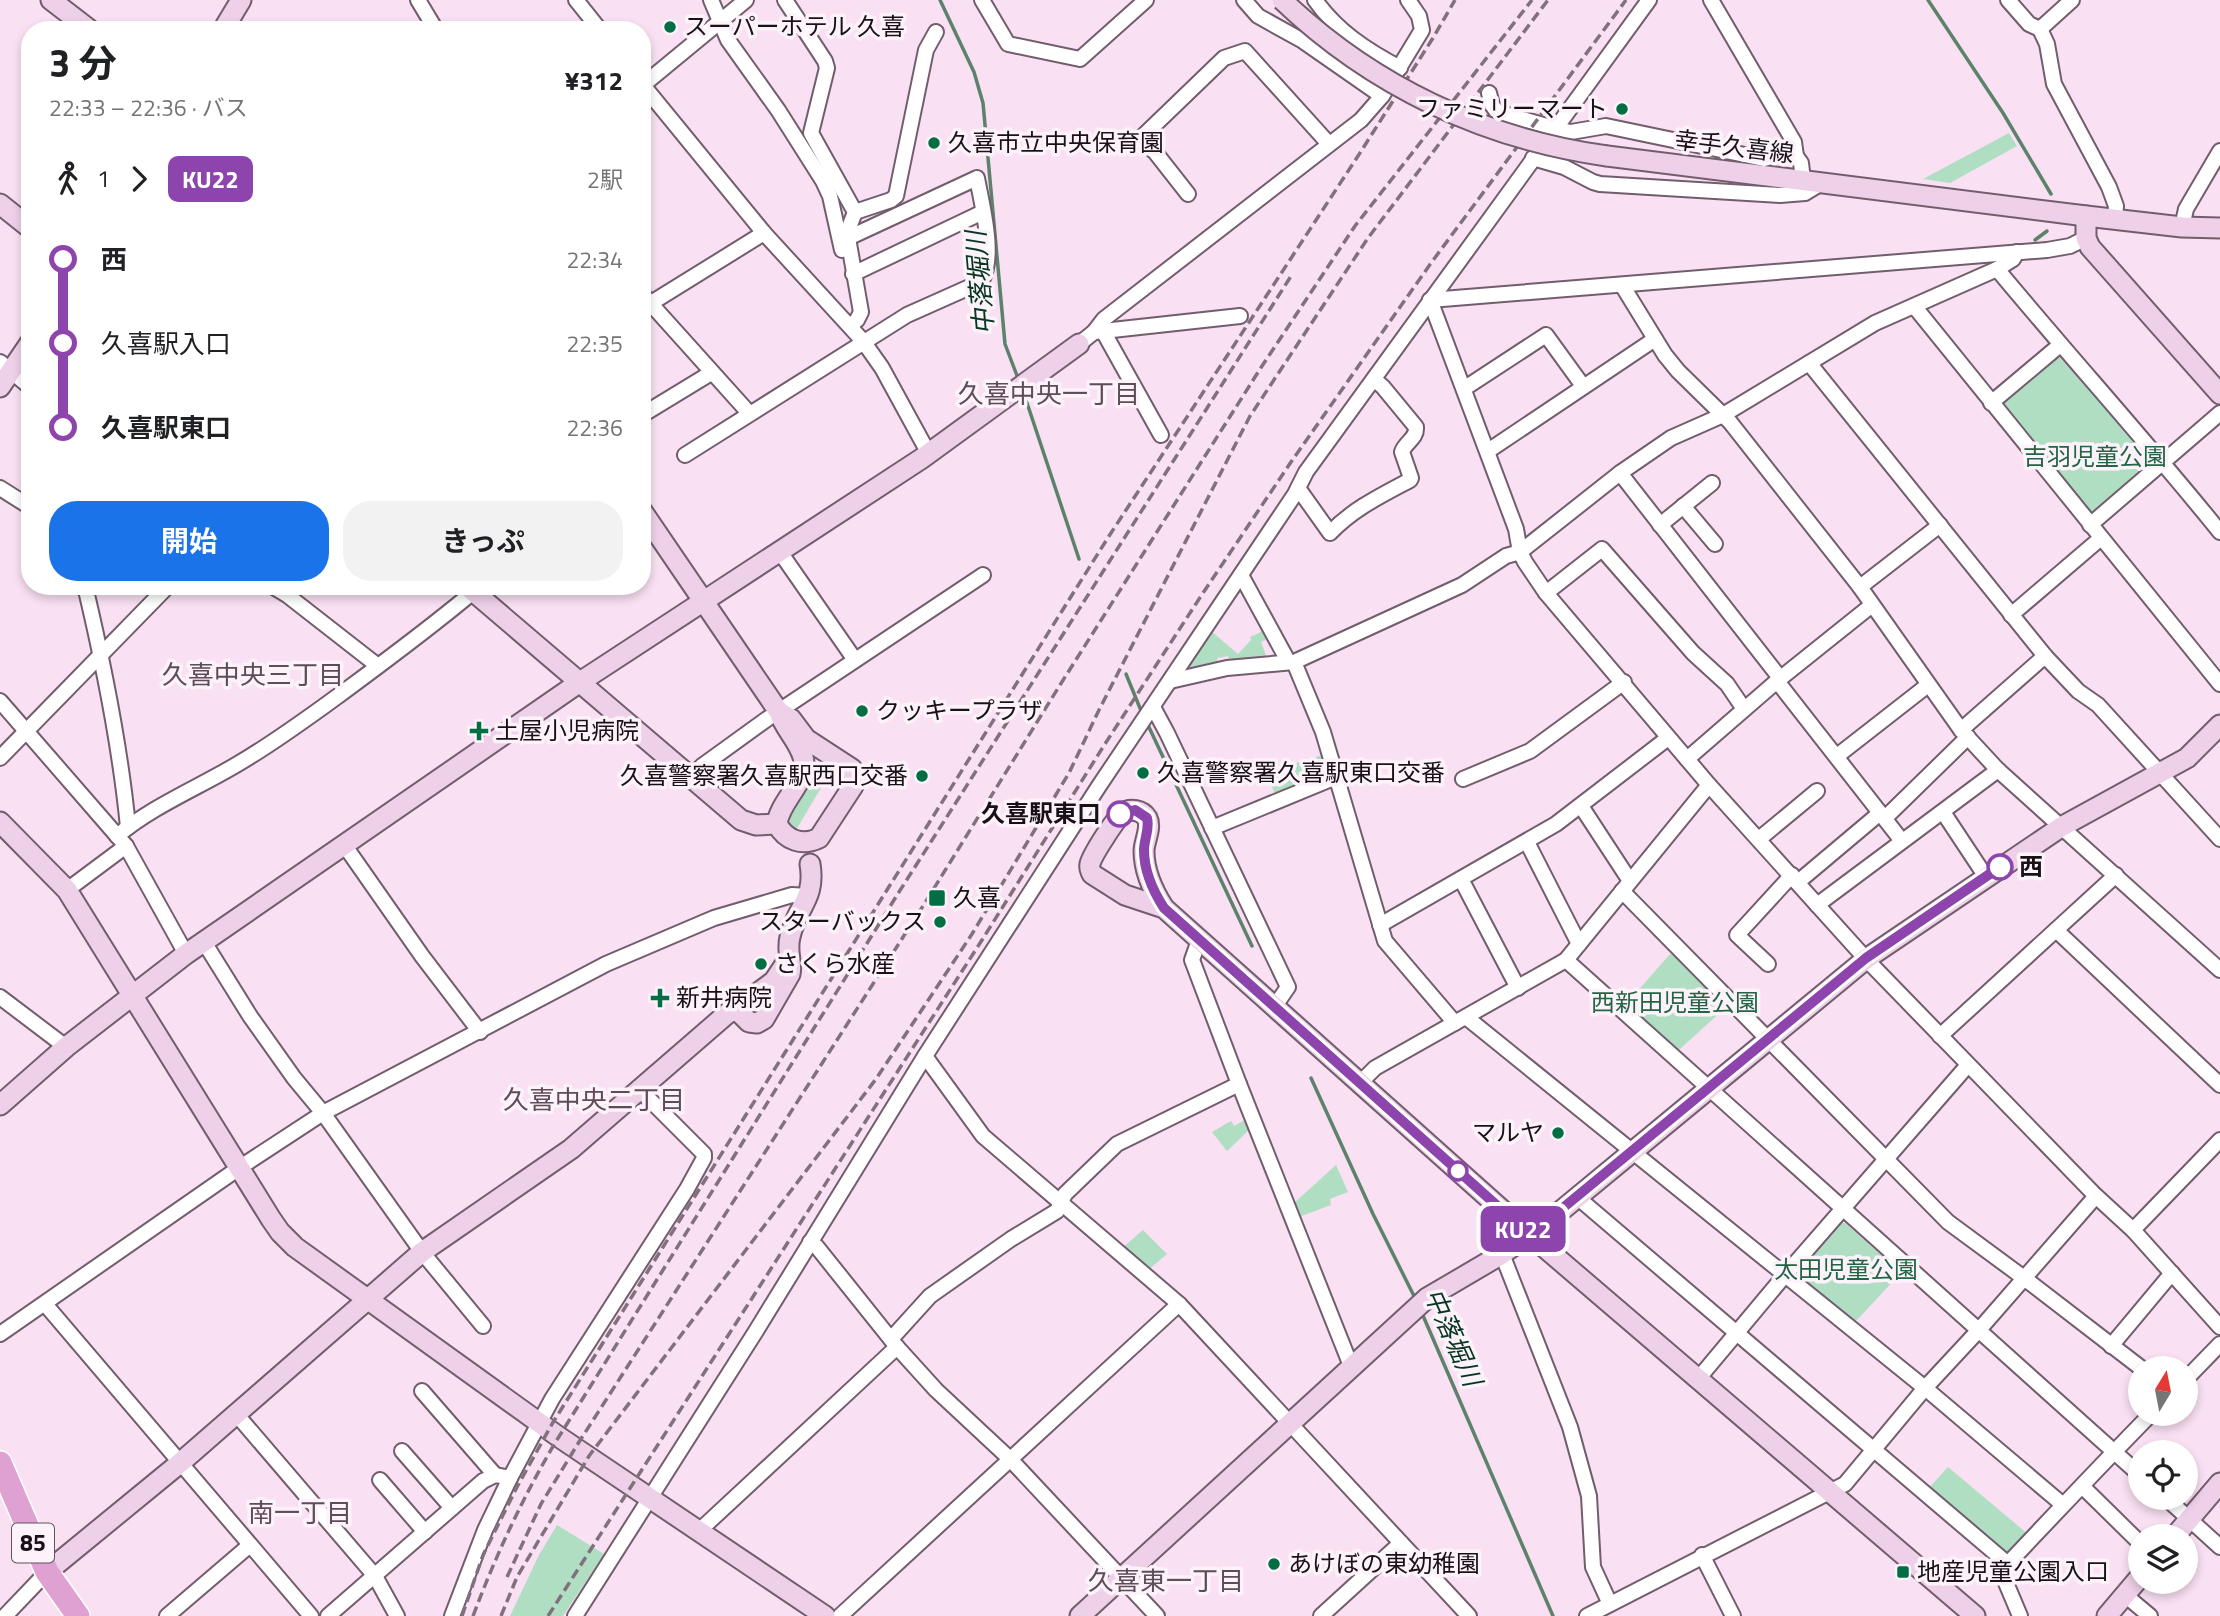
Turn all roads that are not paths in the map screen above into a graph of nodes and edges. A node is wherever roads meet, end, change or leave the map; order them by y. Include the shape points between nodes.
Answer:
1 (51, 0) edge
2 (241, 0) edge
3 (418, 0) edge
4 (576, 0) edge
5 (711, 0) edge
6 (746, 0) edge
7 (785, 0) edge
8 (982, 0) edge
9 (1146, 0) edge
10 (1244, 0) edge
11 (1282, 0) edge
12 (1315, 0) edge
13 (1408, 0) edge
14 (1649, 0) edge
15 (1711, 0) edge
16 (2008, 0) edge
17 (2072, 0) edge
18 (78, 21) edge
19 (228, 21) edge
20 (431, 21) edge
21 (593, 21) edge
22 (719, 21) junction
23 (2040, 29) junction
24 (936, 32) dead end
25 (1399, 68) junction
26 (651, 78) edge
27 (1489, 93) dead end
28 (651, 95) edge
29 (1382, 96) junction
30 (1554, 128) junction
31 (1329, 144) junction
32 (2220, 151) edge
33 (1796, 156) junction
34 (1532, 158) junction
35 (1803, 180) junction
36 (1824, 182) junction
37 (1188, 194) dead end
38 (0, 204) edge
39 (983, 212) junction
40 (2086, 216) junction
41 (2115, 219) junction
42 (21, 221) edge
43 (848, 225) junction
44 (2182, 227) junction
45 (2220, 228) edge
46 (764, 233) junction
47 (2086, 238) junction
48 (2017, 252) junction
49 (1997, 269) junction
50 (853, 274) junction
51 (1622, 285) junction
52 (651, 299) edge
53 (1430, 300) junction
54 (1914, 306) junction
55 (651, 308) edge
56 (1240, 316) dead end
57 (853, 323) junction
58 (1092, 336) junction
59 (1655, 339) junction
60 (863, 341) junction
61 (2060, 345) junction
62 (21, 353) edge
63 (1809, 363) junction
64 (4, 373) edge
65 (711, 373) junction
66 (1374, 379) junction
67 (21, 382) edge
68 (1583, 386) junction
69 (1465, 388) junction
70 (2220, 394) edge
71 (1991, 403) junction
72 (651, 410) edge
73 (749, 413) junction
74 (2220, 413) edge
75 (1723, 415) junction
76 (1161, 435) dead end
77 (1488, 451) junction
78 (929, 454) junction
79 (685, 455) dead end
80 (2163, 461) junction
81 (1620, 473) junction
82 (1712, 483) dead end
83 (0, 488) edge
84 (1298, 488) junction
85 (21, 501) edge
86 (1683, 506) junction
87 (651, 524) edge
88 (1660, 525) junction
89 (1940, 525) junction
90 (2090, 525) junction
91 (2220, 532) edge
92 (2101, 538) junction
93 (1715, 544) dead end
94 (780, 552) junction
95 (1520, 552) junction
96 (983, 575) dead end
97 (1241, 575) junction
98 (1860, 587) junction
99 (1546, 593) junction
100 (87, 595) edge
101 (160, 595) edge
102 (287, 595) edge
103 (464, 595) edge
104 (477, 595) edge
105 (704, 601) junction
106 (1872, 605) junction
107 (2011, 615) junction
108 (102, 655) junction
109 (2045, 656) junction
110 (855, 660) junction
111 (1291, 662) junction
112 (378, 666) junction
113 (1779, 680) junction
114 (1170, 681) junction
115 (580, 682) junction
116 (1624, 682) junction
117 (2220, 684) edge
118 (1928, 685) junction
119 (0, 701) edge
120 (1152, 708) junction
121 (1744, 709) junction
122 (779, 712) junction
123 (2220, 725) edge
124 (26, 731) junction
125 (1965, 733) junction
126 (1668, 738) junction
127 (830, 755) junction
128 (1837, 756) junction
129 (0, 758) edge
130 (1687, 759) junction
131 (1998, 770) junction
132 (803, 771) junction
133 (2162, 774) junction
134 (691, 777) junction
135 (1336, 777) junction
136 (1463, 779) dead end
137 (1709, 785) junction
138 (1817, 791) dead end
139 (1581, 806) junction
140 (1943, 812) junction
141 (1882, 816) junction
142 (0, 822) edge
143 (2061, 827) junction
144 (1212, 828) junction
145 (783, 831) junction
146 (124, 836) junction
147 (819, 838) junction
148 (1759, 839) junction
149 (2220, 839) edge
150 (1902, 841) junction
151 (1527, 842) junction
152 (345, 846) junction
153 (810, 864) junction
154 (2116, 875) junction
155 (1986, 877) junction
156 (1461, 878) junction
157 (1795, 878) junction
158 (1626, 886) junction
159 (67, 890) junction
160 (808, 896) junction
161 (1817, 905) junction
162 (1164, 908) junction
163 (1380, 925) junction
164 (2056, 930) junction
165 (1199, 940) junction
166 (204, 942) junction
167 (1579, 944) junction
168 (186, 954) junction
169 (1866, 958) junction
170 (1566, 960) junction
171 (1768, 964) dead end
172 (2220, 970) edge
173 (1518, 988) junction
174 (132, 995) junction
175 (0, 997) edge
176 (1275, 1006) junction
177 (1460, 1020) junction
178 (480, 1032) junction
179 (1940, 1036) junction
180 (1769, 1039) junction
181 (66, 1047) junction
182 (925, 1056) junction
183 (1968, 1065) junction
184 (1361, 1082) junction
185 (1238, 1084) junction
186 (2220, 1085) edge
187 (1707, 1088) junction
188 (640, 1090) junction
189 (0, 1105) edge
190 (323, 1113) junction
191 (2220, 1141) edge
192 (1630, 1152) junction
193 (1887, 1158) junction
194 (239, 1168) junction
195 (2096, 1196) junction
196 (1577, 1197) junction
197 (1061, 1204) junction
198 (1843, 1209) junction
199 (2133, 1230) junction
200 (1530, 1235) junction
201 (810, 1242) junction
202 (422, 1252) junction
203 (1502, 1254) junction
204 (2172, 1273) junction
205 (1785, 1275) junction
206 (2024, 1278) junction
207 (369, 1298) junction
208 (45, 1304) junction
209 (1179, 1304) junction
210 (483, 1326) dead end
211 (2220, 1327) edge
212 (1978, 1331) junction
213 (1736, 1332) junction
214 (0, 1334) edge
215 (894, 1343) junction
216 (2220, 1344) edge
217 (2111, 1346) junction
218 (2128, 1358) edge
219 (1351, 1366) junction
220 (2198, 1367) edge
221 (1698, 1379) junction
222 (1925, 1388) junction
223 (422, 1391) dead end
224 (237, 1415) junction
225 (539, 1423) junction
226 (1290, 1423) junction
227 (2139, 1426) edge
228 (1873, 1449) junction
229 (402, 1451) dead end
230 (2114, 1452) junction
231 (1010, 1459) junction
232 (0, 1463) edge
233 (180, 1463) junction
234 (2128, 1464) edge
235 (495, 1475) junction
236 (510, 1478) junction
237 (380, 1480) dead end
238 (2220, 1483) edge
239 (2083, 1487) junction
240 (1830, 1492) junction
241 (650, 1498) junction
242 (2062, 1504) junction
243 (452, 1508) junction
244 (2180, 1510) edge
245 (2190, 1519) junction
246 (2186, 1524) edge
247 (699, 1531) junction
248 (2128, 1531) edge
249 (425, 1532) junction
250 (1401, 1543) junction
251 (250, 1545) junction
252 (2220, 1547) edge
253 (1702, 1555) junction
254 (2008, 1564) junction
255 (47, 1572) junction
256 (375, 1576) junction
257 (1122, 1578) junction
258 (2128, 1591) edge
259 (2125, 1595) junction
260 (1610, 1604) junction
261 (78, 1614) edge
262 (5, 1616) edge
263 (167, 1616) edge
264 (311, 1616) edge
265 (328, 1616) edge
266 (397, 1616) edge
267 (452, 1616) edge
268 (575, 1616) edge
269 (825, 1616) edge
270 (840, 1616) edge
271 (1080, 1616) edge
272 (1157, 1616) edge
273 (1321, 1616) edge
274 (1469, 1616) edge
275 (1587, 1616) edge
276 (1733, 1616) edge
277 (1975, 1616) edge
278 (2020, 1616) edge
279 (2107, 1616) edge
280 (2150, 1616) edge

1 - 18 street
2 - 19 street
3 - 20 street
4 - 21 street
5 - 22 street
6 - 22 street
7 - 43 street via 827,68 810,133
8 - 9 street via 1008,44 1080,59
10 - 29 street via 1258,16
11 - 35 street, 幸手久喜線, bridge via 1347,55 1438,108 1479,124 1546,145 1607,156
12 - 25 street via 1344,33
13 - 25 street via 1422,30
14 - 30 street
15 - 33 street via 1794,142
16 - 23 street via 2029,24
17 - 23 street
22 - 26 street
22 - 43 street
23 - 41 street via 2054,84 2109,187 2116,205
24 - 43 street via 926,50 899,190 891,200
25 - 29 street
27 - 30 street via 1497,112
28 - 46 street
29 - 31 street via 1361,120
30 - 33 street via 1571,132 1606,126 1765,159 1787,153
30 - 34 street
31 - 37 street via 1245,51 1224,58 1140,139
31 - 58 street via 1104,319
32 - 44 street via 2186,209
33 - 35 street
34 - 36 street via 1600,184 1780,195 1805,193
34 - 53 street
35 - 36 street, 幸手久喜線
36 - 40 street, 幸手久喜線
38 - 42 street
39 - 43 street via 977,178
39 - 50 street
39 - 60 street via 987,250 981,282 930,303
40 - 41 street, 幸手久喜線
40 - 47 street
41 - 44 street, 幸手久喜線
43 - 50 street
43 - 57 street
44 - 45 street, 幸手久喜線
46 - 52 street
46 - 57 street
47 - 48 street via 2064,248
47 - 70 street
48 - 49 street
48 - 51 street
49 - 54 street
49 - 61 street
50 - 57 street via 861,312
51 - 53 street
51 - 59 street
53 - 66 street
53 - 69 street
54 - 63 street via 1875,323
54 - 71 street
55 - 65 street
56 - 58 street
57 - 60 street
58 - 76 street
58 - 78 street
59 - 68 street
59 - 75 street via 1678,371
60 - 73 street
60 - 78 street
61 - 71 street
61 - 80 street
62 - 64 street
63 - 75 street
63 - 89 street
64 - 67 street
65 - 72 street
65 - 73 street
66 - 84 street
66 - 84 street via 1416,427 1402,449 1410,480 1365,503 1330,533
68 - 69 street via 1546,335
68 - 77 street
69 - 77 street
71 - 90 street
73 - 79 street
74 - 80 street
75 - 81 street via 1671,438
75 - 98 street
77 - 95 street
78 - 94 street
80 - 90 street
80 - 91 street
81 - 88 street
81 - 95 street
82 - 86 street
83 - 85 street
84 - 97 street
86 - 88 street
86 - 93 street
87 - 105 street
88 - 113 street
89 - 98 street
89 - 107 street
90 - 92 street
92 - 107 street
92 - 117 street
94 - 105 street
94 - 110 street
95 - 99 street
95 - 111 street via 1462,585
96 - 110 street
97 - 111 street
97 - 114 street
98 - 106 street
99 - 116 street
99 - 121 street via 1602,549 1693,653 1727,684
100 - 108 street
101 - 108 street
102 - 112 street
103 - 112 street via 424,634
104 - 115 street
105 - 115 street
105 - 122 street
106 - 113 street
106 - 118 street
107 - 109 street
108 - 124 street
108 - 146 street via 121,757
109 - 125 street
109 - 133 street
110 - 122 street
111 - 114 street via 1227,668
111 - 135 street via 1323,732
112 - 146 street via 286,733
113 - 121 street
113 - 128 street
114 - 120 street
115 - 134 street
115 - 152 street
116 - 126 street
116 - 136 street via 1530,751
118 - 125 street
118 - 128 street
119 - 124 street
120 - 144 street
120 - 182 street
121 - 130 street
122 - 127 street
122 - 132 street via 802,755
122 - 134 street
123 - 133 street via 2187,758
124 - 129 street
124 - 146 street
125 - 131 street
125 - 141 street
126 - 130 street
126 - 139 street
127 - 132 street via 821,755
127 - 147 street via 852,769 855,780
128 - 141 street
130 - 137 street
131 - 140 street
131 - 143 street
132 - 145 street via 778,815
133 - 143 street
133 - 149 street
134 - 145 street via 741,820
135 - 144 street
135 - 163 street
137 - 148 street
137 - 158 street
138 - 148 street
139 - 151 street
139 - 158 street
140 - 150 street
140 - 155 street
141 - 150 street
141 - 157 street
142 - 159 street
143 - 154 street
143 - 155 street
144 - 176 street via 1288,987
145 - 147 street via 804,843
145 - 153 street
146 - 159 street
146 - 168 street
147 - 153 street
148 - 157 street
150 - 161 street
151 - 156 street
151 - 167 street
152 - 166 street
152 - 178 street
153 - 160 street via 813,878
154 - 164 street
154 - 172 street
155 - 169 street
156 - 163 street
156 - 173 street
157 - 161 street
157 - 171 street via 1737,935
158 - 167 street
158 - 180 street
159 - 174 street
160 - 178 street via 792,895 714,918 606,964
160 - 188 street via 790,933 790,974 764,1019 757,1024 749,1022 741,1009 728,1013
161 - 169 street
162 - 162 street via 1125,895 1090,870 1091,860 1120,814 1129,810 1147,818 1146,867
162 - 165 street
163 - 177 street via 1385,942
164 - 179 street
164 - 186 street
165 - 176 street
165 - 185 street via 1192,960
166 - 168 street
166 - 190 street via 250,1016
167 - 170 street
168 - 174 street
169 - 179 street
169 - 180 street
170 - 173 street
170 - 187 street
173 - 177 street
174 - 181 street
174 - 194 street
175 - 181 street
176 - 184 street
177 - 184 street via 1375,1068
177 - 192 street
178 - 190 street
179 - 183 street
180 - 187 street
180 - 193 street
181 - 189 street
182 - 197 street via 983,1136
182 - 201 street
183 - 193 street
183 - 195 street
184 - 200 street
185 - 197 street via 1117,1144 1065,1194
185 - 219 street
187 - 192 street
187 - 198 street
188 - 202 street via 571,1149
188 - 225 street via 704,1158
190 - 194 street
190 - 202 street
191 - 199 street
192 - 196 street
192 - 205 street
193 - 198 street
193 - 206 street via 1948,1222
194 - 207 street via 280,1232
194 - 208 street
195 - 199 street
195 - 206 street
196 - 200 street
196 - 213 street
197 - 209 street
197 - 215 street via 930,1296
198 - 205 street
198 - 212 street
199 - 204 street
200 - 203 street
200 - 221 street
201 - 215 street
201 - 241 street
202 - 207 street
202 - 210 street
203 - 219 street via 1427,1298
203 - 260 street via 1570,1427 1589,1496 1593,1567
204 - 211 street
204 - 217 street
205 - 213 street
205 - 222 street
206 - 212 street
206 - 217 street
207 - 224 street
207 - 225 street
208 - 214 street
208 - 233 street
209 - 226 street
209 - 231 street
212 - 222 street
212 - 230 street
213 - 221 street
213 - 228 street
215 - 231 street via 936,1390
215 - 247 street
216 - 220 street
217 - 218 street
219 - 226 street
221 - 240 street
222 - 228 street
222 - 242 street
223 - 235 street
224 - 233 street
224 - 256 street
225 - 236 street
225 - 241 street
226 - 250 street
226 - 257 street
227 - 230 street
228 - 240 street via 1849,1481
228 - 254 street
229 - 243 street
230 - 234 street
230 - 239 street
231 - 257 street
231 - 270 street
232 - 255 main road, 85
233 - 251 street
233 - 255 street
235 - 236 street
235 - 243 street
236 - 267 street
237 - 249 street
238 - 245 street
239 - 242 street
239 - 248 street
240 - 253 street
240 - 277 street
241 - 247 street
241 - 268 street
242 - 254 street
243 - 249 street
244 - 245 street
245 - 246 street
245 - 252 street
247 - 269 street
249 - 256 street
250 - 273 street
250 - 274 street
251 - 263 street
251 - 264 street
253 - 260 street
253 - 276 street
254 - 278 street via 2001,1571
255 - 261 main road, 85
255 - 262 street
256 - 265 street
256 - 266 street
257 - 271 street
257 - 272 street
258 - 259 street
259 - 279 street
259 - 280 street
260 - 275 street

